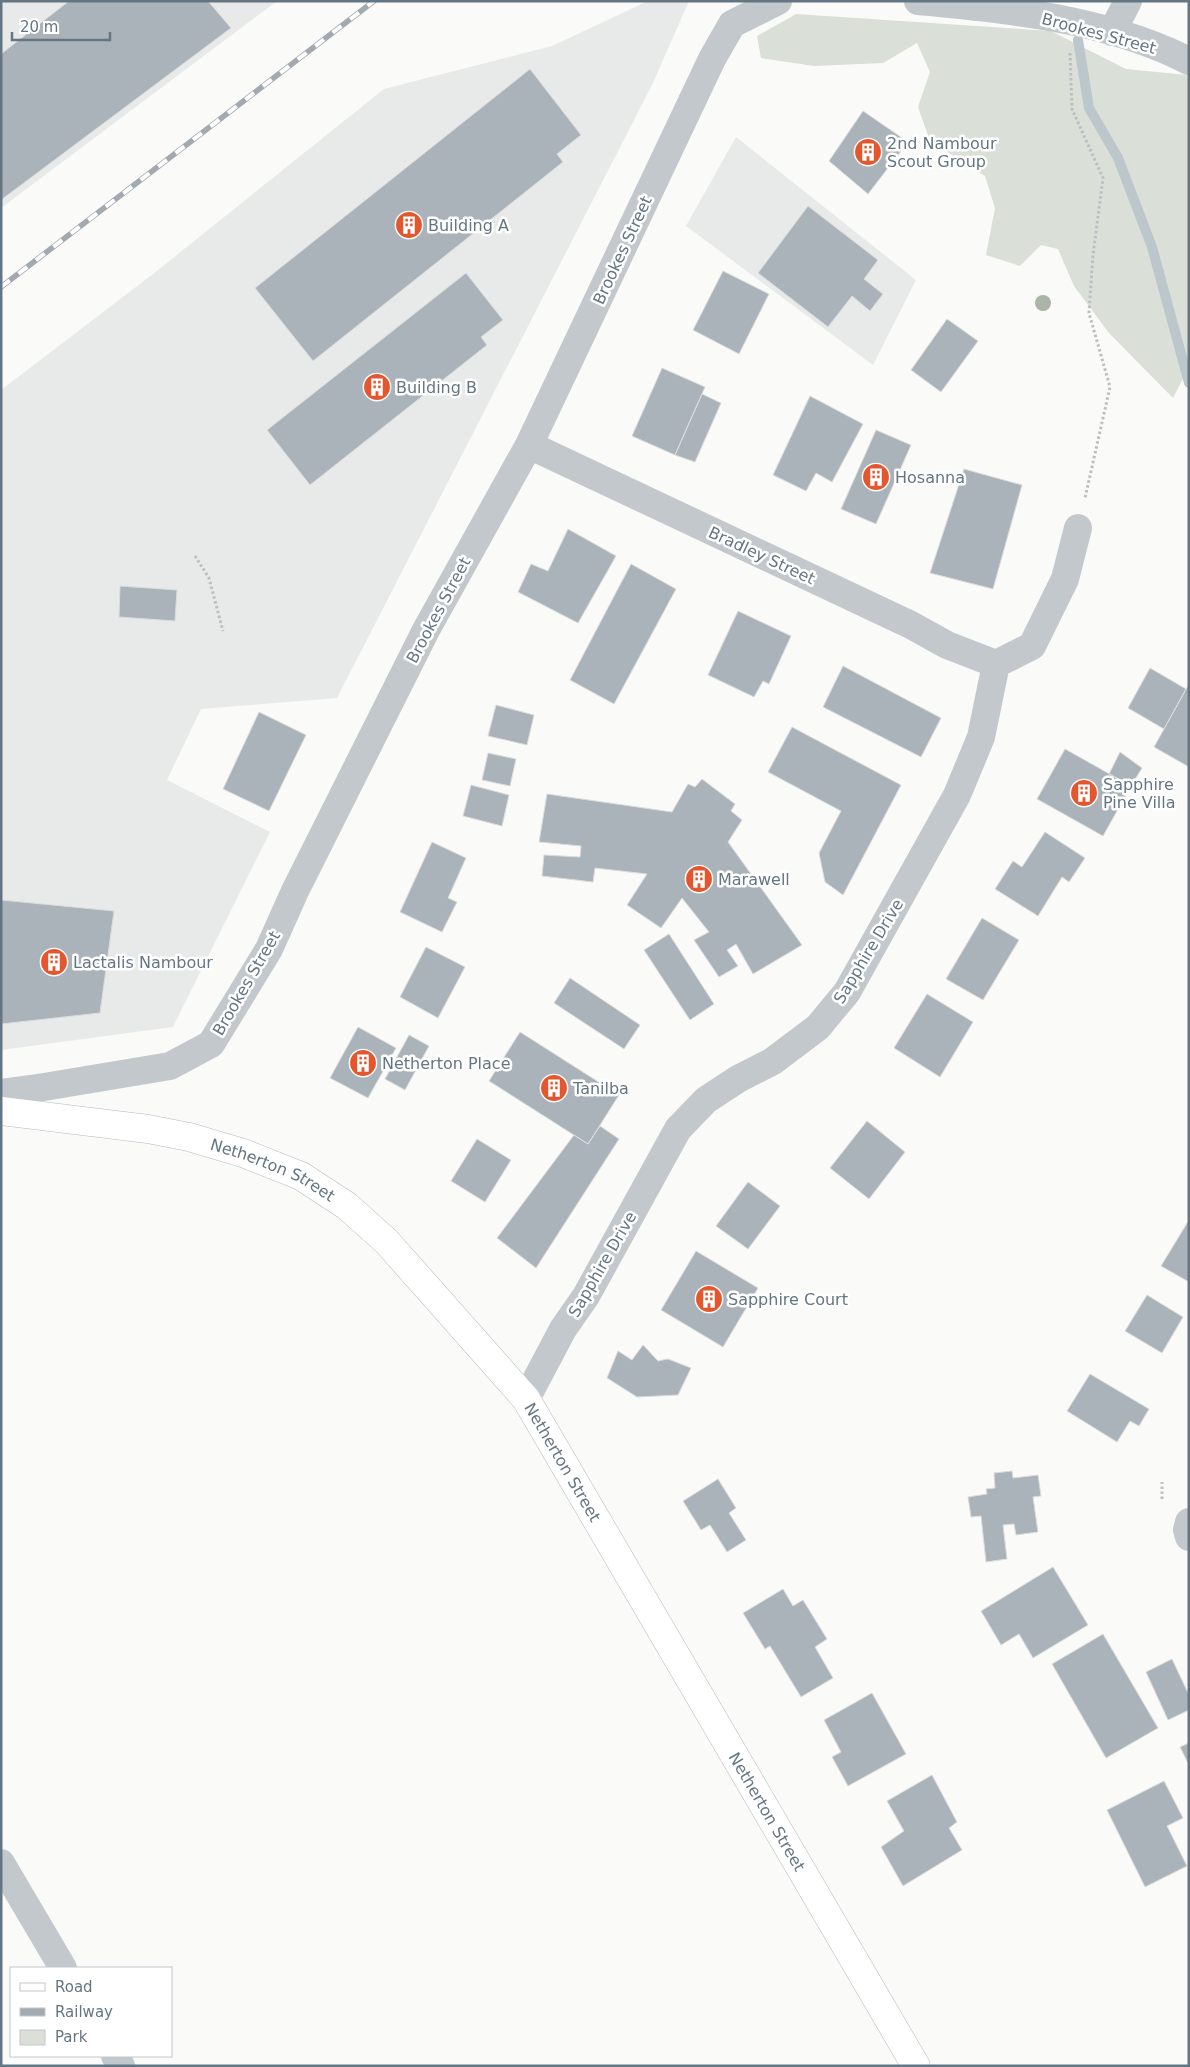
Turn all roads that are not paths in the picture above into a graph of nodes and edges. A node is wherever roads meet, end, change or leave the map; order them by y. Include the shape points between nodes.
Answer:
1 (778, 1) edge
2 (918, 1) edge
3 (1128, 1) edge
4 (1112, 32) junction
5 (1189, 61) edge
6 (529, 445) junction
7 (1078, 528) road end
8 (996, 664) junction
9 (1, 1093) edge
10 (1, 1111) edge
11 (526, 1399) junction
12 (1189, 1522) edge
13 (1189, 1537) edge
14 (1, 1863) edge
15 (62, 1967) edge
16 (916, 2066) edge

1 - 6 street, Brookes Street via 732,24 712,59
2 - 4 street, Brookes Street via 1069,22
3 - 4 street
4 - 5 street, Brookes Street
6 - 8 street, Bradley Street via 911,625 947,646
6 - 9 street, Brookes Street via 426,630 269,949 211,1044 170,1066
7 - 8 street via 1065,579 1032,646
8 - 11 street, Sapphire Drive via 981,737 957,795 848,992 818,1027 774,1061 706,1100 678,1129
10 - 11 main road, Netherton Street via 148,1129 190,1138 243,1153 301,1176 347,1206 387,1242
11 - 16 main road, Netherton Street
12 - 13 street
14 - 15 street

